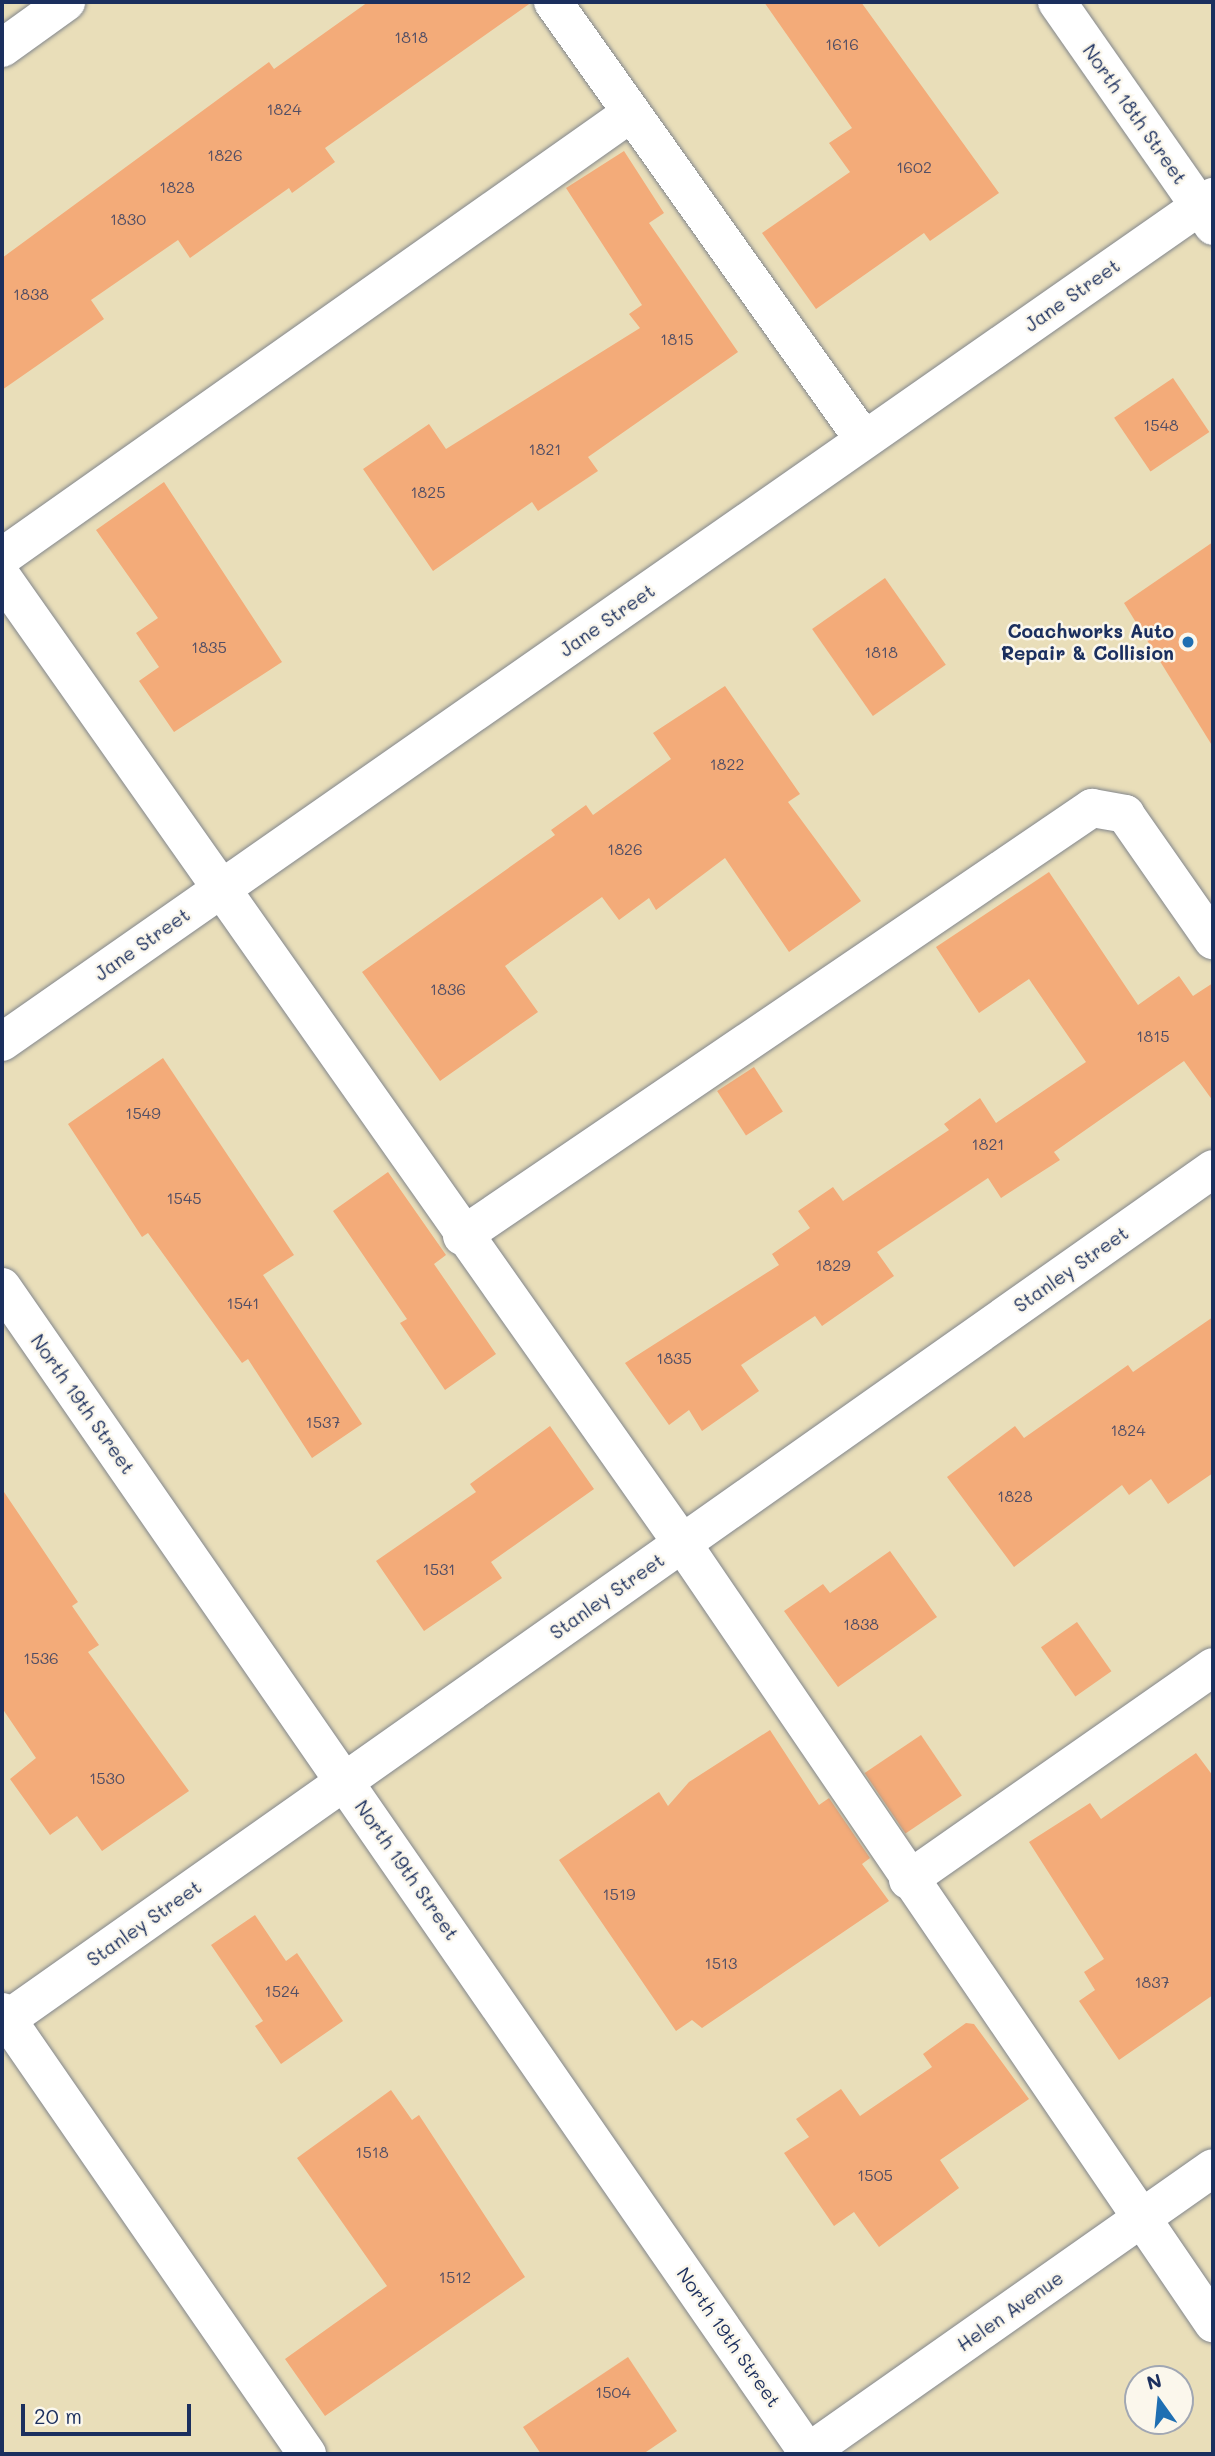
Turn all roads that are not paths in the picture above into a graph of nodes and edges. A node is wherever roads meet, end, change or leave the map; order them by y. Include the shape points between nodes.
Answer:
1 (66, 2) edge
2 (553, 2) edge
3 (1057, 2) edge
4 (2, 48) edge
5 (631, 113) junction
6 (1209, 210) edge
7 (864, 440) junction
8 (2, 557) edge
9 (2, 577) edge
10 (220, 890) junction
11 (1213, 940) edge
12 (2, 1042) edge
13 (1213, 1169) edge
14 (462, 1236) junction
15 (2, 1287) edge
16 (682, 1543) junction
17 (1213, 1667) edge
18 (346, 1781) junction
19 (908, 1880) junction
20 (3, 2018) edge
21 (1213, 2168) edge
22 (1140, 2219) junction
23 (1213, 2323) edge
24 (307, 2454) edge
25 (808, 2454) edge

1 - 4 street
2 - 5 street
3 - 6 street, North 18th Street
5 - 7 street
5 - 8 street
6 - 7 street, Jane Street
7 - 10 street, Jane Street
9 - 10 street
10 - 12 street, Jane Street
10 - 14 street
11 - 14 street via 1125,814 1092,808
13 - 16 street, Stanley Street
14 - 16 street
15 - 18 street, North 19th Street
16 - 18 street, Stanley Street
16 - 19 street
17 - 19 street
18 - 20 street, Stanley Street
18 - 25 street, North 19th Street
19 - 22 street
20 - 24 street
21 - 22 street, Helen Avenue
22 - 23 street
22 - 25 street, Helen Avenue

